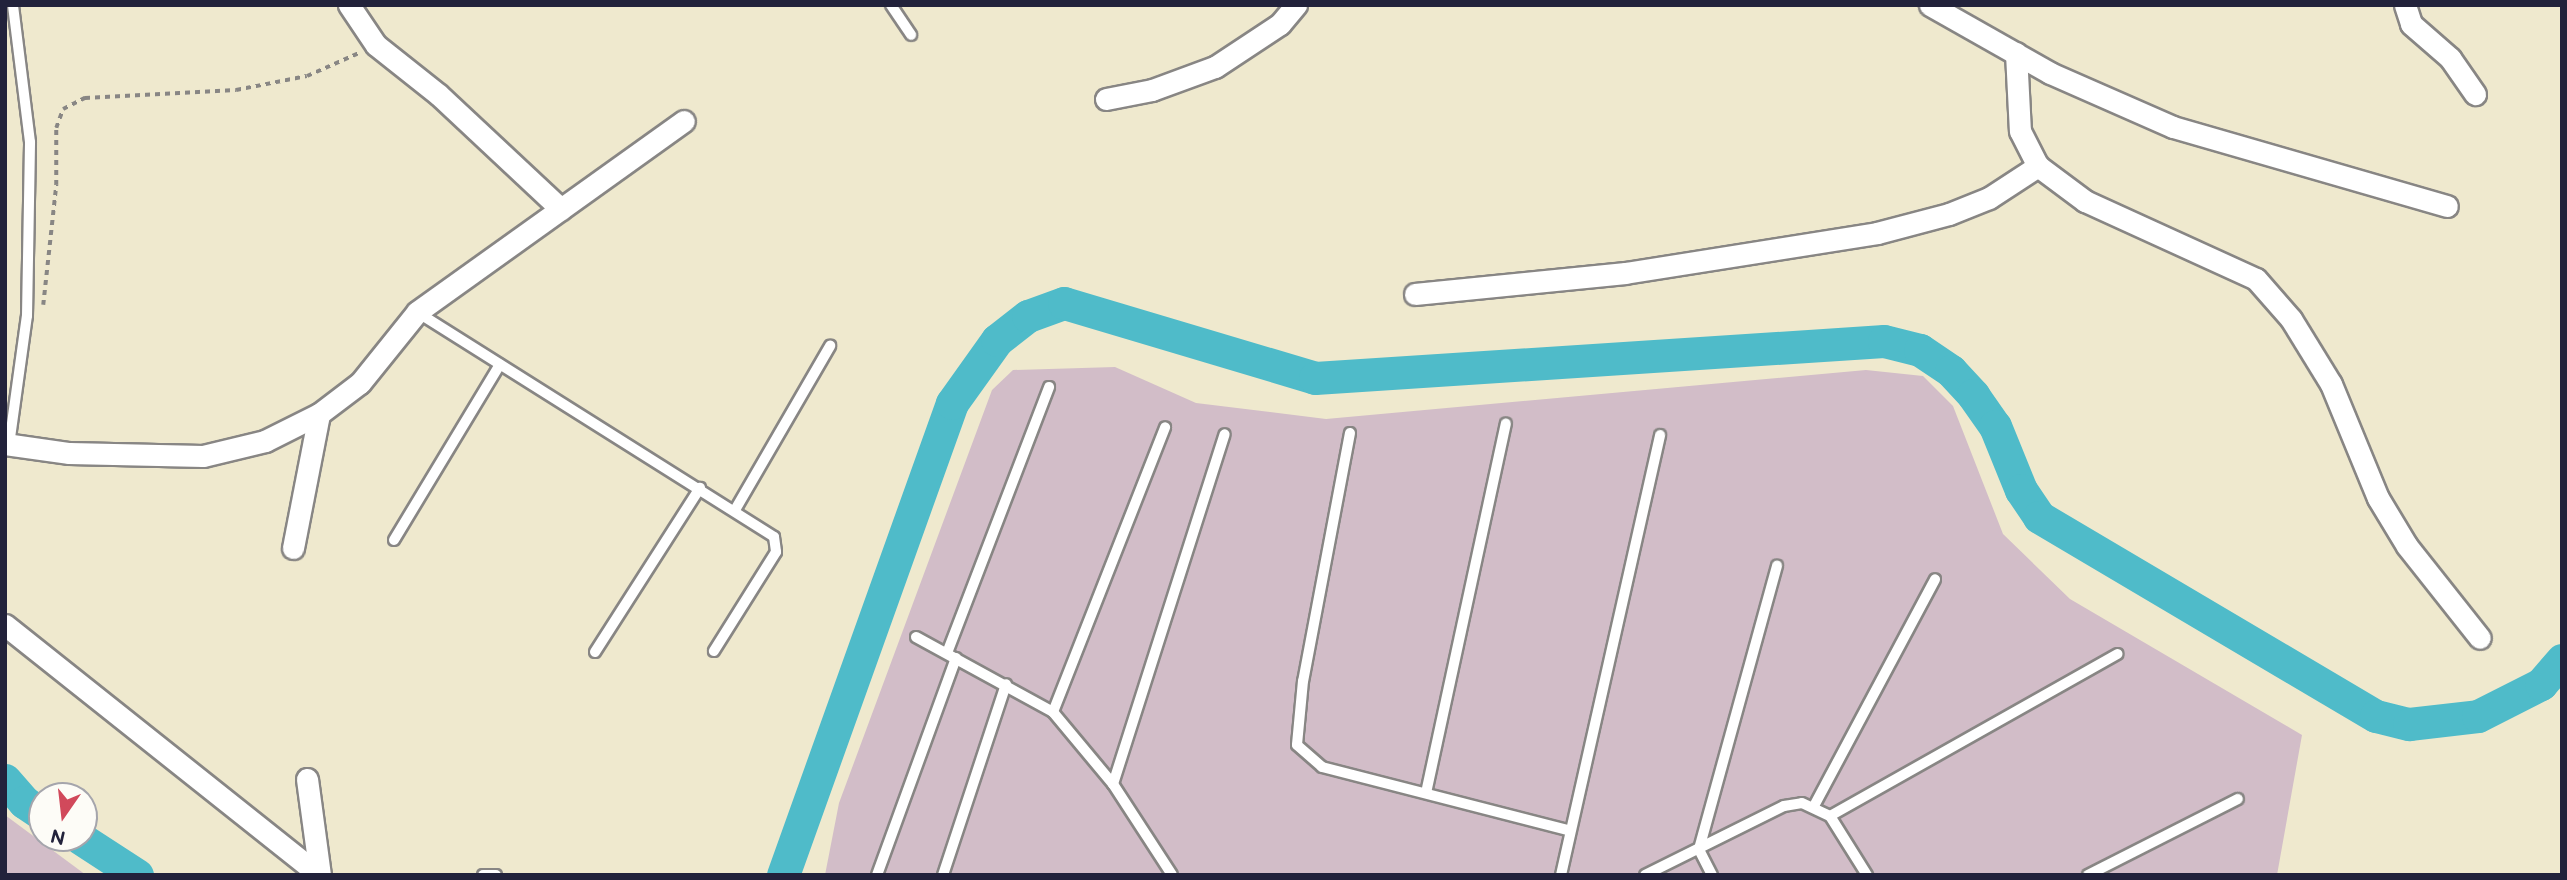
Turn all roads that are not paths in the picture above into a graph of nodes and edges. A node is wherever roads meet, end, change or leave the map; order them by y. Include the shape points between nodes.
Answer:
1 (13, 5) edge
2 (349, 5) edge
3 (891, 5) edge
4 (1296, 5) edge
5 (1930, 5) edge
6 (2405, 5) edge
7 (911, 35) dead end
8 (2016, 53) junction
9 (2475, 94) dead end
10 (1106, 99) dead end
11 (684, 121) dead end
12 (2038, 166) junction
13 (2447, 206) dead end
14 (561, 209) junction
15 (1415, 294) dead end
16 (417, 312) junction
17 (830, 346) dead end
18 (500, 364) junction
19 (1049, 387) dead end
20 (319, 414) junction
21 (1506, 424) dead end
22 (1166, 427) dead end
23 (1350, 433) dead end
24 (1226, 434) dead end
25 (1660, 435) dead end
26 (7, 448) edge
27 (700, 488) junction
28 (735, 510) junction
29 (394, 540) dead end
30 (293, 548) dead end
31 (1777, 566) dead end
32 (1935, 579) dead end
33 (5, 625) edge
34 (916, 636) dead end
35 (2480, 638) dead end
36 (715, 651) dead end
37 (595, 652) dead end
38 (2118, 654) dead end
39 (952, 655) junction
40 (1006, 684) junction
41 (1054, 712) junction
42 (307, 779) dead end
43 (1113, 784) junction
44 (1426, 793) junction
45 (2238, 799) dead end
46 (1814, 806) junction
47 (1830, 816) junction
48 (1567, 830) junction
49 (1699, 849) junction
50 (319, 875) edge
51 (483, 875) edge
52 (496, 875) edge
53 (877, 875) edge
54 (943, 875) edge
55 (1172, 875) edge
56 (1560, 875) edge
57 (1645, 875) edge
58 (1712, 875) edge
59 (1867, 875) edge
60 (2088, 875) edge

1 - 26 lane via 30,142 27,316
2 - 14 street via 376,45 439,95
3 - 7 lane
4 - 10 street via 1280,24 1215,66 1152,90
5 - 8 street
6 - 9 street via 2411,23 2451,58
8 - 12 street via 2020,131
8 - 13 street via 2050,74 2173,127
11 - 14 street
12 - 15 street via 1989,198 1877,233 1625,273
12 - 35 street via 2085,201 2256,279 2291,319 2331,384 2378,498 2407,546
14 - 16 street
16 - 18 lane
16 - 20 street via 360,383
17 - 28 lane
18 - 27 lane
18 - 29 lane
19 - 39 lane
20 - 26 street via 265,441 203,456
20 - 30 street
21 - 44 lane
22 - 41 lane
23 - 44 lane via 1303,681 1297,746 1322,767
24 - 43 lane
25 - 48 lane
27 - 28 lane
27 - 37 lane
28 - 36 lane via 768,531 776,552
31 - 49 lane
32 - 46 lane
33 - 50 street
34 - 39 lane
38 - 47 lane
39 - 40 lane
39 - 53 lane
40 - 41 lane
40 - 54 lane
41 - 43 lane
42 - 50 street
43 - 55 lane
44 - 48 lane
45 - 60 lane
46 - 47 lane
46 - 49 lane via 1784,806
47 - 59 lane
48 - 56 lane
49 - 57 lane
49 - 58 lane
51 - 52 lane

